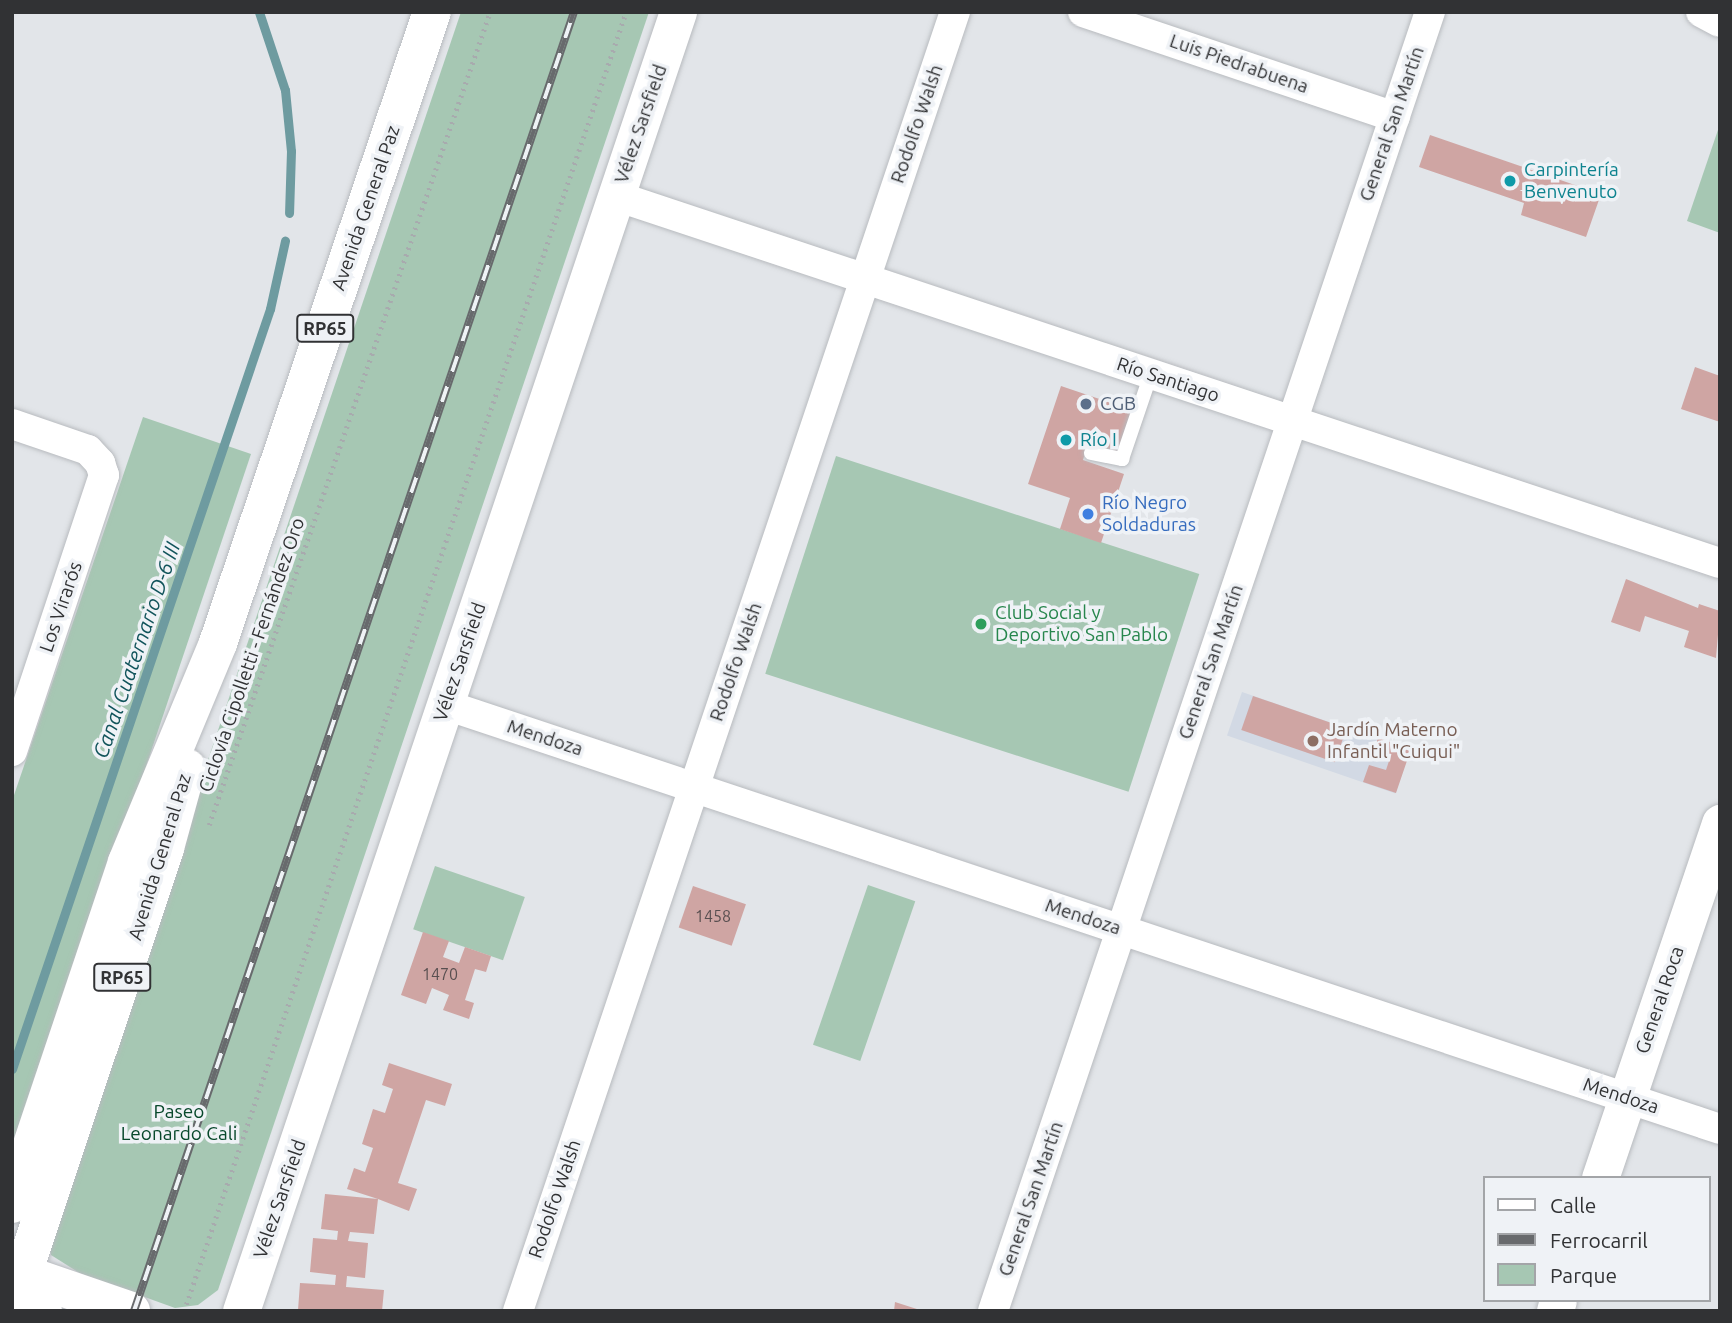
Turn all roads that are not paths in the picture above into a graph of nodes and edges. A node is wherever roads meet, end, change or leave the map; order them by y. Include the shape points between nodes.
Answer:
1 (432, 12) edge
2 (678, 12) edge
3 (955, 12) edge
4 (1083, 12) edge
5 (1430, 12) edge
6 (1701, 12) edge
7 (1720, 22) edge
8 (1395, 117) junction
9 (617, 196) junction
10 (865, 279) junction
11 (1151, 374) junction
12 (1292, 421) junction
13 (12, 424) edge
14 (1091, 453) dead end
15 (1720, 563) edge
16 (218, 643) junction
17 (446, 705) junction
18 (12, 751) edge
19 (694, 788) junction
20 (1720, 823) edge
21 (1121, 930) junction
22 (1627, 1098) junction
23 (1720, 1129) edge
24 (1601, 1176) edge
25 (12, 1204) edge
26 (19, 1294) edge
27 (131, 1311) edge
28 (242, 1311) edge
29 (518, 1311) edge
30 (993, 1311) edge

1 - 16 main road, Avenida General Paz / RP65
2 - 9 street, Vélez Sarsfield
3 - 10 street, Rodolfo Walsh
4 - 8 street, Luis Piedrabuena
5 - 8 street, General San Martín
6 - 7 street
8 - 12 street, General San Martín
9 - 10 street, Río Santiago
9 - 17 street, Vélez Sarsfield
10 - 11 street, Río Santiago
10 - 19 street, Rodolfo Walsh
11 - 12 street, Río Santiago
11 - 14 lane via 1122,459
12 - 15 street, Río Santiago
12 - 21 street, General San Martín
13 - 18 street, Los Virarós via 88,450 100,463 101,488
16 - 25 main road, Avenida General Paz / RP65 via 127,862
16 - 26 main road, Avenida General Paz / RP65 via 171,830
17 - 19 street, Mendoza
17 - 28 street, Vélez Sarsfield
19 - 21 street, Mendoza
19 - 29 street, Rodolfo Walsh
20 - 22 street, General Roca
21 - 22 street, Mendoza
21 - 30 street, General San Martín
22 - 23 street, Mendoza
22 - 24 street, General Roca
26 - 27 main road

